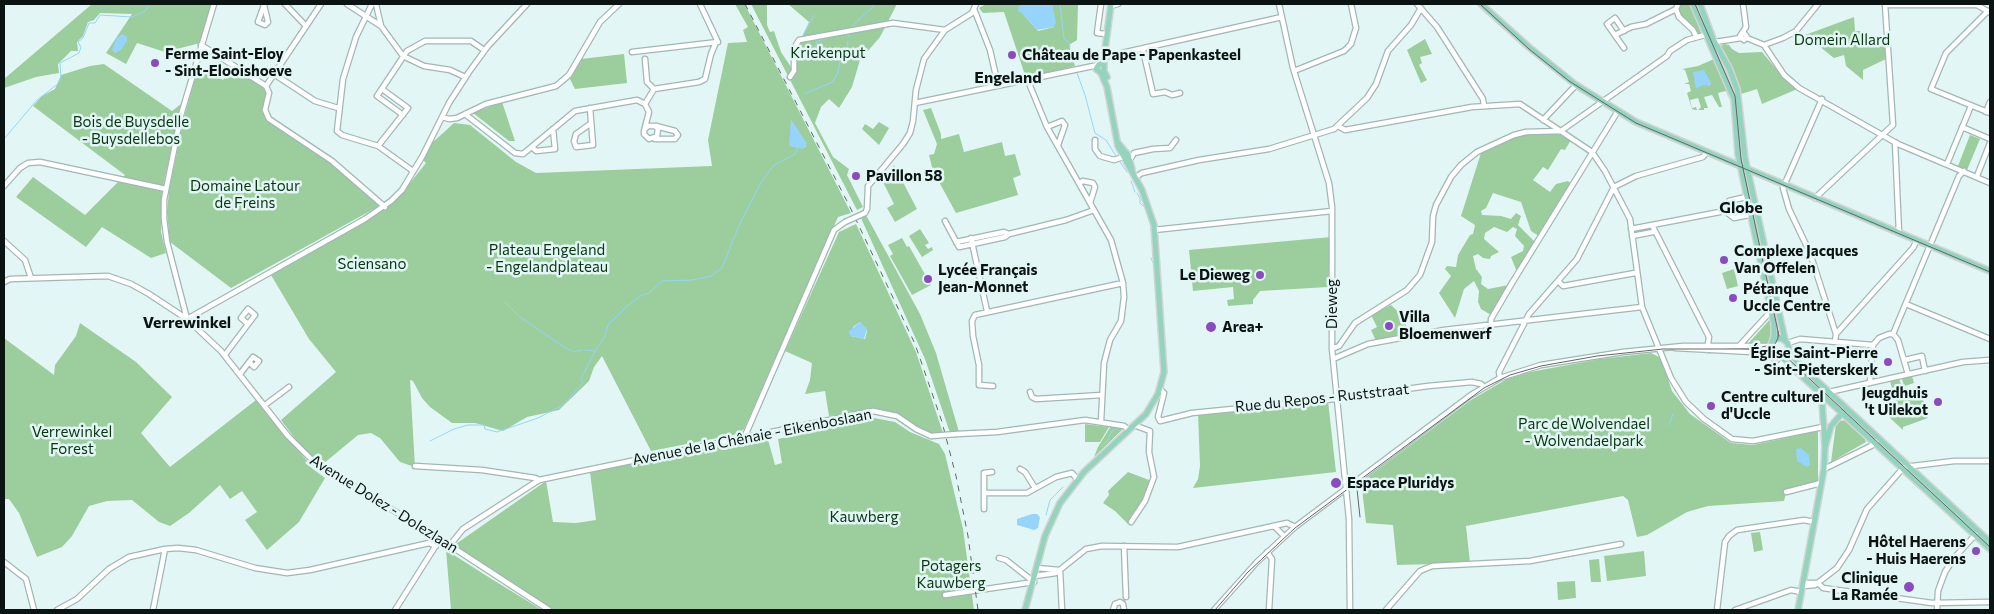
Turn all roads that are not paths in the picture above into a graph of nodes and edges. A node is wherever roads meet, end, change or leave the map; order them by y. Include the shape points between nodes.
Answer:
1 (214, 4) edge
2 (285, 4) edge
3 (321, 4) edge
4 (347, 4) edge
5 (372, 4) edge
6 (376, 4) edge
7 (527, 4) edge
8 (618, 4) edge
9 (700, 4) edge
10 (1101, 4) edge
11 (1118, 4) edge
12 (1279, 4) edge
13 (1351, 4) edge
14 (1482, 4) edge
15 (1678, 4) edge
16 (1693, 4) edge
17 (1700, 4) edge
18 (1743, 4) edge
19 (1818, 4) edge
20 (1885, 4) edge
21 (1963, 4) edge
22 (1977, 4) edge
23 (975, 5) edge
24 (1111, 5) edge
25 (1419, 6) edge
26 (1676, 10) junction
27 (1989, 12) edge
28 (366, 14) junction
29 (1282, 17) junction
30 (306, 26) junction
31 (381, 26) junction
32 (945, 30) junction
33 (1624, 31) junction
34 (1744, 33) junction
35 (1106, 34) junction
36 (1615, 35) junction
37 (1705, 35) junction
38 (1696, 36) junction
39 (1741, 38) junction
40 (1747, 38) junction
41 (718, 42) junction
42 (1715, 42) junction
43 (202, 45) junction
44 (1764, 46) junction
45 (1624, 48) dead end
46 (484, 50) junction
47 (1143, 50) junction
48 (632, 52) dead end
49 (403, 56) junction
50 (1104, 57) junction
51 (645, 59) dead end
52 (1101, 68) junction
53 (1294, 71) junction
54 (274, 74) junction
55 (465, 77) junction
56 (790, 77) dead end
57 (1028, 81) junction
58 (998, 85) junction
59 (1576, 85) junction
60 (266, 86) junction
61 (382, 89) junction
62 (654, 89) junction
63 (1180, 93) dead end
64 (1822, 99) junction
65 (1601, 102) junction
66 (1990, 102) edge
67 (645, 104) junction
68 (915, 104) junction
69 (1484, 106) junction
70 (1971, 106) junction
71 (338, 108) junction
72 (590, 108) junction
73 (1618, 111) junction
74 (1988, 112) edge
75 (465, 114) junction
76 (403, 115) junction
77 (442, 117) junction
78 (1543, 120) junction
79 (590, 124) junction
80 (655, 126) junction
81 (1338, 126) junction
82 (1048, 127) junction
83 (1962, 127) junction
84 (553, 129) junction
85 (645, 129) junction
86 (1561, 131) junction
87 (1315, 134) junction
88 (1883, 136) junction
89 (653, 139) junction
90 (1990, 139) edge
91 (1095, 140) dead end
92 (1176, 140) dead end
93 (1895, 142) junction
94 (1990, 143) edge
95 (1058, 145) junction
96 (378, 146) junction
97 (532, 147) junction
98 (1592, 152) junction
99 (1134, 153) junction
100 (1706, 153) junction
101 (1125, 156) junction
102 (1947, 164) junction
103 (1741, 167) junction
104 (1748, 170) junction
105 (1961, 170) junction
106 (413, 171) junction
107 (1134, 175) junction
108 (1977, 176) junction
109 (1078, 183) junction
110 (1990, 183) edge
111 (4, 186) edge
112 (1784, 186) junction
113 (1614, 187) junction
114 (166, 189) junction
115 (1746, 197) junction
116 (1815, 198) junction
117 (1090, 203) junction
118 (385, 206) junction
119 (1094, 210) junction
120 (1332, 211) junction
121 (1725, 211) junction
122 (1749, 214) junction
123 (945, 221) dead end
124 (1652, 226) junction
125 (1631, 229) junction
126 (1154, 230) junction
127 (1653, 232) junction
128 (1899, 233) junction
129 (1009, 234) junction
130 (1632, 236) junction
131 (971, 238) junction
132 (1916, 240) junction
133 (4, 241) edge
134 (956, 242) junction
135 (973, 244) junction
136 (1930, 246) junction
137 (1810, 253) junction
138 (1763, 255) junction
139 (1990, 271) edge
140 (1636, 273) junction
141 (4, 276) edge
142 (31, 278) junction
143 (10, 279) junction
144 (4, 282) edge
145 (1558, 282) junction
146 (1124, 283) junction
147 (1906, 304) junction
148 (1642, 307) junction
149 (1772, 310) junction
150 (988, 311) junction
151 (187, 319) junction
152 (1526, 320) junction
153 (1491, 323) junction
154 (248, 324) dead end
155 (1836, 334) junction
156 (1893, 334) junction
157 (1990, 339) edge
158 (1774, 340) junction
159 (1786, 341) junction
160 (1835, 341) junction
161 (1873, 345) junction
162 (1739, 346) junction
163 (1769, 346) junction
164 (1708, 348) junction
165 (1332, 349) junction
166 (1658, 349) junction
167 (1789, 351) junction
168 (1759, 352) junction
169 (1771, 353) junction
170 (225, 355) junction
171 (1333, 359) junction
172 (1783, 359) junction
173 (1905, 360) junction
174 (1990, 360) edge
175 (249, 362) dead end
176 (1925, 371) junction
177 (240, 374) junction
178 (1908, 374) junction
179 (1502, 377) junction
180 (1870, 381) junction
181 (993, 386) dead end
182 (289, 387) dead end
183 (1484, 387) junction
184 (1160, 389) junction
185 (1030, 392) dead end
186 (1827, 394) junction
187 (1102, 395) junction
188 (1336, 399) junction
189 (265, 406) junction
190 (1847, 408) junction
191 (1842, 413) junction
192 (1823, 417) junction
193 (1836, 418) junction
194 (1101, 422) junction
195 (1134, 425) junction
196 (1823, 427) junction
197 (1129, 430) junction
198 (744, 438) junction
199 (1877, 441) junction
200 (1825, 447) junction
201 (1990, 461) edge
202 (415, 466) dead end
203 (1905, 467) junction
204 (1824, 469) junction
205 (1020, 470) dead end
206 (992, 472) dead end
207 (977, 473) dead end
208 (984, 473) junction
209 (1077, 479) junction
210 (540, 480) junction
211 (1821, 483) junction
212 (1035, 488) junction
213 (1345, 489) junction
214 (1786, 492) dead end
215 (985, 493) junction
216 (984, 509) dead end
217 (1131, 522) dead end
218 (1814, 522) junction
219 (1274, 526) junction
220 (1295, 527) junction
221 (1977, 533) junction
222 (1284, 536) junction
223 (440, 538) junction
224 (1990, 542) edge
225 (1621, 544) dead end
226 (450, 545) junction
227 (436, 546) junction
228 (1124, 546) junction
229 (165, 549) junction
230 (1990, 549) edge
231 (1267, 552) junction
232 (999, 558) dead end
233 (4, 562) edge
234 (1037, 568) junction
235 (1060, 570) junction
236 (1034, 579) junction
237 (1818, 583) junction
238 (1802, 587) junction
239 (944, 595) dead end
240 (1126, 597) dead end
241 (1990, 602) edge
242 (1937, 603) junction
243 (34, 610) edge
244 (57, 610) edge
245 (153, 610) edge
246 (395, 610) edge
247 (549, 610) edge
248 (1025, 610) edge
249 (1062, 610) edge
250 (1114, 610) edge
251 (1124, 610) edge
252 (1214, 610) edge
253 (1269, 610) edge
254 (1350, 610) edge
255 (1386, 610) edge
256 (1717, 610) edge
257 (1736, 610) edge
258 (1798, 610) edge
259 (1937, 610) edge

1 - 43 street
2 - 30 street
3 - 30 street
4 - 28 street
5 - 28 street
6 - 31 street
7 - 46 street
8 - 75 street via 600,22 563,82 486,104
9 - 41 street
10 - 35 street via 1097,32
11 - 24 street
12 - 29 street, Dieweg
13 - 53 street via 1356,28 1351,44 1344,51
14 - 59 main road
15 - 26 street
16 - 37 main road
17 - 42 main road
18 - 34 street via 1746,13
19 - 44 street via 1796,31
20 - 21 street
20 - 88 street via 1893,125
21 - 22 street
22 - 27 street
23 - 32 street via 972,13
23 - 58 street
24 - 35 main road
25 - 69 street via 1441,33 1483,99
25 - 81 street via 1411,24 1388,51 1372,91
26 - 33 street
26 - 38 street
27 - 70 street via 1946,53 1931,89
28 - 31 street
28 - 71 street via 348,62
29 - 47 street
29 - 53 street, Dieweg
30 - 54 street
31 - 49 street
32 - 56 street via 893,23 799,40 794,48 794,71
32 - 68 street via 924,59
33 - 36 street
33 - 36 street via 1615,18 1608,24
34 - 39 street
34 - 40 street
35 - 50 main road
36 - 45 street
37 - 38 street
37 - 103 main road via 1734,99
38 - 65 street via 1670,51
39 - 40 street
39 - 42 street
40 - 44 street
41 - 48 street
41 - 62 street via 704,80
42 - 104 main road via 1737,89
43 - 60 street
43 - 114 street via 181,115
44 - 64 street via 1788,80
46 - 49 street via 471,41 425,41
46 - 55 street
47 - 50 street
47 - 63 street via 1153,94
49 - 55 street via 424,66 450,70
49 - 61 street
50 - 52 main road
51 - 62 street via 647,82
52 - 57 street via 1082,68
52 - 101 main road via 1117,142
53 - 87 street, Dieweg
54 - 60 street
54 - 71 street via 315,101
55 - 77 street
57 - 58 street
57 - 82 street
58 - 68 street
59 - 65 main road
59 - 78 street
60 - 118 street via 269,93 265,110 269,119 332,161
61 - 76 street via 408,108
61 - 76 street via 377,96
62 - 67 street
64 - 88 street
64 - 112 street
65 - 73 main road
65 - 86 street
66 - 74 street
67 - 72 street via 637,100
67 - 85 street via 649,112
68 - 198 street, bridge via 905,142 868,186 865,213 834,230
69 - 78 street via 1515,103
69 - 81 street via 1346,130
70 - 74 street
70 - 83 street
71 - 96 street via 338,133
72 - 79 street
72 - 84 street via 575,111
73 - 98 street
73 - 100 main road
75 - 77 street via 449,119
75 - 97 street via 515,153 523,154
76 - 96 street
77 - 106 street
78 - 86 street
79 - 79 street via 593,145 576,147 576,134
80 - 85 street
80 - 89 street via 658,134
80 - 89 street via 675,131 678,135 675,139
81 - 87 street via 1330,132
82 - 95 street
82 - 95 street via 1062,121 1065,125
83 - 90 street
83 - 102 street
84 - 97 street
84 - 97 street via 555,149 536,151
85 - 89 street via 645,136
86 - 98 street
86 - 165 street via 1514,135 1477,152 1461,165 1436,205 1432,242 1420,275 1407,290 1355,323 1339,346
87 - 107 street via 1269,149
87 - 120 street, Dieweg via 1329,183
88 - 93 street
88 - 116 street
91 - 101 street via 1095,149 1100,156 1114,160
92 - 99 street via 1170,148
93 - 102 street
93 - 128 street
94 - 108 street
95 - 109 street
96 - 106 street
98 - 113 street
98 - 153 street
99 - 101 street
99 - 101 street
100 - 103 main road
100 - 113 street via 1702,157 1636,176
101 - 107 main road
102 - 105 street
103 - 104 main road
103 - 115 main road
104 - 112 main road
104 - 138 main road
105 - 108 street
105 - 136 street
106 - 118 street via 402,190
107 - 126 main road via 1148,203
108 - 110 street
109 - 117 street
109 - 117 street via 1093,183 1095,187
111 - 114 street via 20,168 40,162
112 - 116 main road
112 - 137 street via 1789,209
113 - 125 street via 1626,209
113 - 145 street via 1577,259
114 - 151 street via 165,230
115 - 121 street via 1729,201
115 - 122 main road
116 - 128 main road
117 - 119 street
118 - 151 street
119 - 129 street
119 - 146 street via 1111,240
120 - 126 street
120 - 165 street, Dieweg
121 - 122 street via 1734,218
121 - 124 street
122 - 138 main road
123 - 134 street
124 - 125 street
124 - 127 street
125 - 130 street
126 - 184 main road via 1163,344 1164,372
127 - 130 street
127 - 164 street via 1710,337
128 - 132 main road
129 - 131 street via 1004,232
129 - 135 street
130 - 140 street
131 - 134 street
131 - 135 street
132 - 136 main road
132 - 155 street via 1909,253
133 - 142 street via 25,260
134 - 135 street via 959,248
135 - 150 street
136 - 139 main road
136 - 147 street
137 - 138 street
137 - 155 street
138 - 149 main road
138 - 159 main road
140 - 145 street via 1563,286
140 - 148 street
141 - 143 street
142 - 143 street, Avenue Dolez - Dolezlaan
142 - 151 street, Avenue Dolez - Dolezlaan via 115,278 150,294
143 - 144 street, Avenue Dolez - Dolezlaan
145 - 152 street via 1536,303
146 - 150 street
146 - 187 street via 1121,322 1110,340 1104,363
147 - 156 street
147 - 157 street
148 - 152 street
148 - 166 street
149 - 158 main road
149 - 162 street
150 - 181 street via 974,318 973,336 979,385
151 - 170 street, Avenue Dolez - Dolezlaan
152 - 153 street
152 - 179 street via 1501,369
153 - 171 street via 1368,344
154 - 170 street
155 - 160 street
156 - 161 street via 1879,338
156 - 173 street
158 - 159 main road
158 - 163 main road
159 - 160 street
159 - 167 main road
160 - 161 street
161 - 180 street
162 - 163 street
162 - 164 street
163 - 169 main road
164 - 166 street
164 - 168 street
165 - 171 street, Dieweg
166 - 179 street via 1574,359
166 - 196 street via 1686,402 1732,439 1753,441
167 - 172 main road
167 - 186 main road
168 - 169 street
168 - 172 street via 1776,369
169 - 172 main road
170 - 177 street, Avenue Dolez - Dolezlaan
171 - 188 street, Dieweg
172 - 186 main road
173 - 176 street via 1922,356
173 - 178 street
174 - 176 street
175 - 177 street
176 - 178 street
177 - 189 street, Avenue Dolez - Dolezlaan
178 - 180 street
179 - 183 street
180 - 186 street via 1832,389
182 - 189 street
183 - 188 street, Rue du Repos - Ruststraat via 1472,382
183 - 213 street
184 - 188 street, Rue du Repos - Ruststraat via 1164,393 1158,417 1160,421 1192,413
184 - 195 main road via 1149,409
185 - 187 street via 1036,399
186 - 190 main road
186 - 191 main road
186 - 192 main road via 1822,401
187 - 194 street
188 - 213 street, Dieweg
189 - 223 street, Avenue Dolez - Dolezlaan via 313,461
190 - 191 main road
190 - 199 main road
191 - 193 main road
191 - 199 main road
192 - 193 main road via 1828,420
192 - 196 main road
193 - 200 main road
194 - 197 street, Avenue de la Chênaie - Eikenboslaan
194 - 198 street, Avenue de la Chênaie - Eikenboslaan, bridge via 1072,421 997,432 931,436 897,416 873,410
195 - 197 main road
195 - 217 street via 1150,431 1149,452 1154,477 1145,501
196 - 200 main road
197 - 209 main road
198 - 210 street, Avenue de la Chênaie - Eikenboslaan
199 - 203 main road
199 - 204 street
200 - 204 main road
201 - 203 street
202 - 210 street via 482,470
203 - 221 main road
203 - 237 street via 1867,509 1840,564
204 - 211 main road
205 - 212 street via 1025,472
206 - 208 street
207 - 208 street
208 - 215 street
209 - 212 street via 1072,473
209 - 234 main road via 1052,519
210 - 226 street, Avenue de la Chênaie - Eikenboslaan via 463,529
211 - 214 street
211 - 218 main road
212 - 215 street via 1027,493
213 - 220 street
213 - 254 street, Dieweg via 1350,545
215 - 216 street
218 - 238 main road
218 - 256 street via 1804,520 1737,530 1729,536 1725,542
219 - 220 street via 1287,523
219 - 222 street
219 - 228 street via 1178,546
220 - 222 street
221 - 224 main road
221 - 230 main road
221 - 242 street via 1945,572
222 - 231 street
223 - 226 street, Avenue Dolez - Dolezlaan
223 - 227 street
225 - 255 street via 1530,561 1432,566 1420,572
226 - 247 street, Avenue Dolez - Dolezlaan
227 - 229 street via 429,544 287,573 255,568 196,550
227 - 246 street
228 - 235 street via 1086,549
228 - 240 street
229 - 244 street via 129,557 109,569 77,599
229 - 245 street
231 - 252 street
231 - 253 street via 1272,559
232 - 236 street
233 - 243 street via 26,580
234 - 235 street
234 - 236 main road
235 - 236 street
235 - 249 street
236 - 239 street
236 - 248 main road
237 - 238 street
237 - 242 street via 1823,588
238 - 257 street
238 - 258 main road
241 - 242 street
242 - 259 street
250 - 251 street via 1114,604 1120,602

